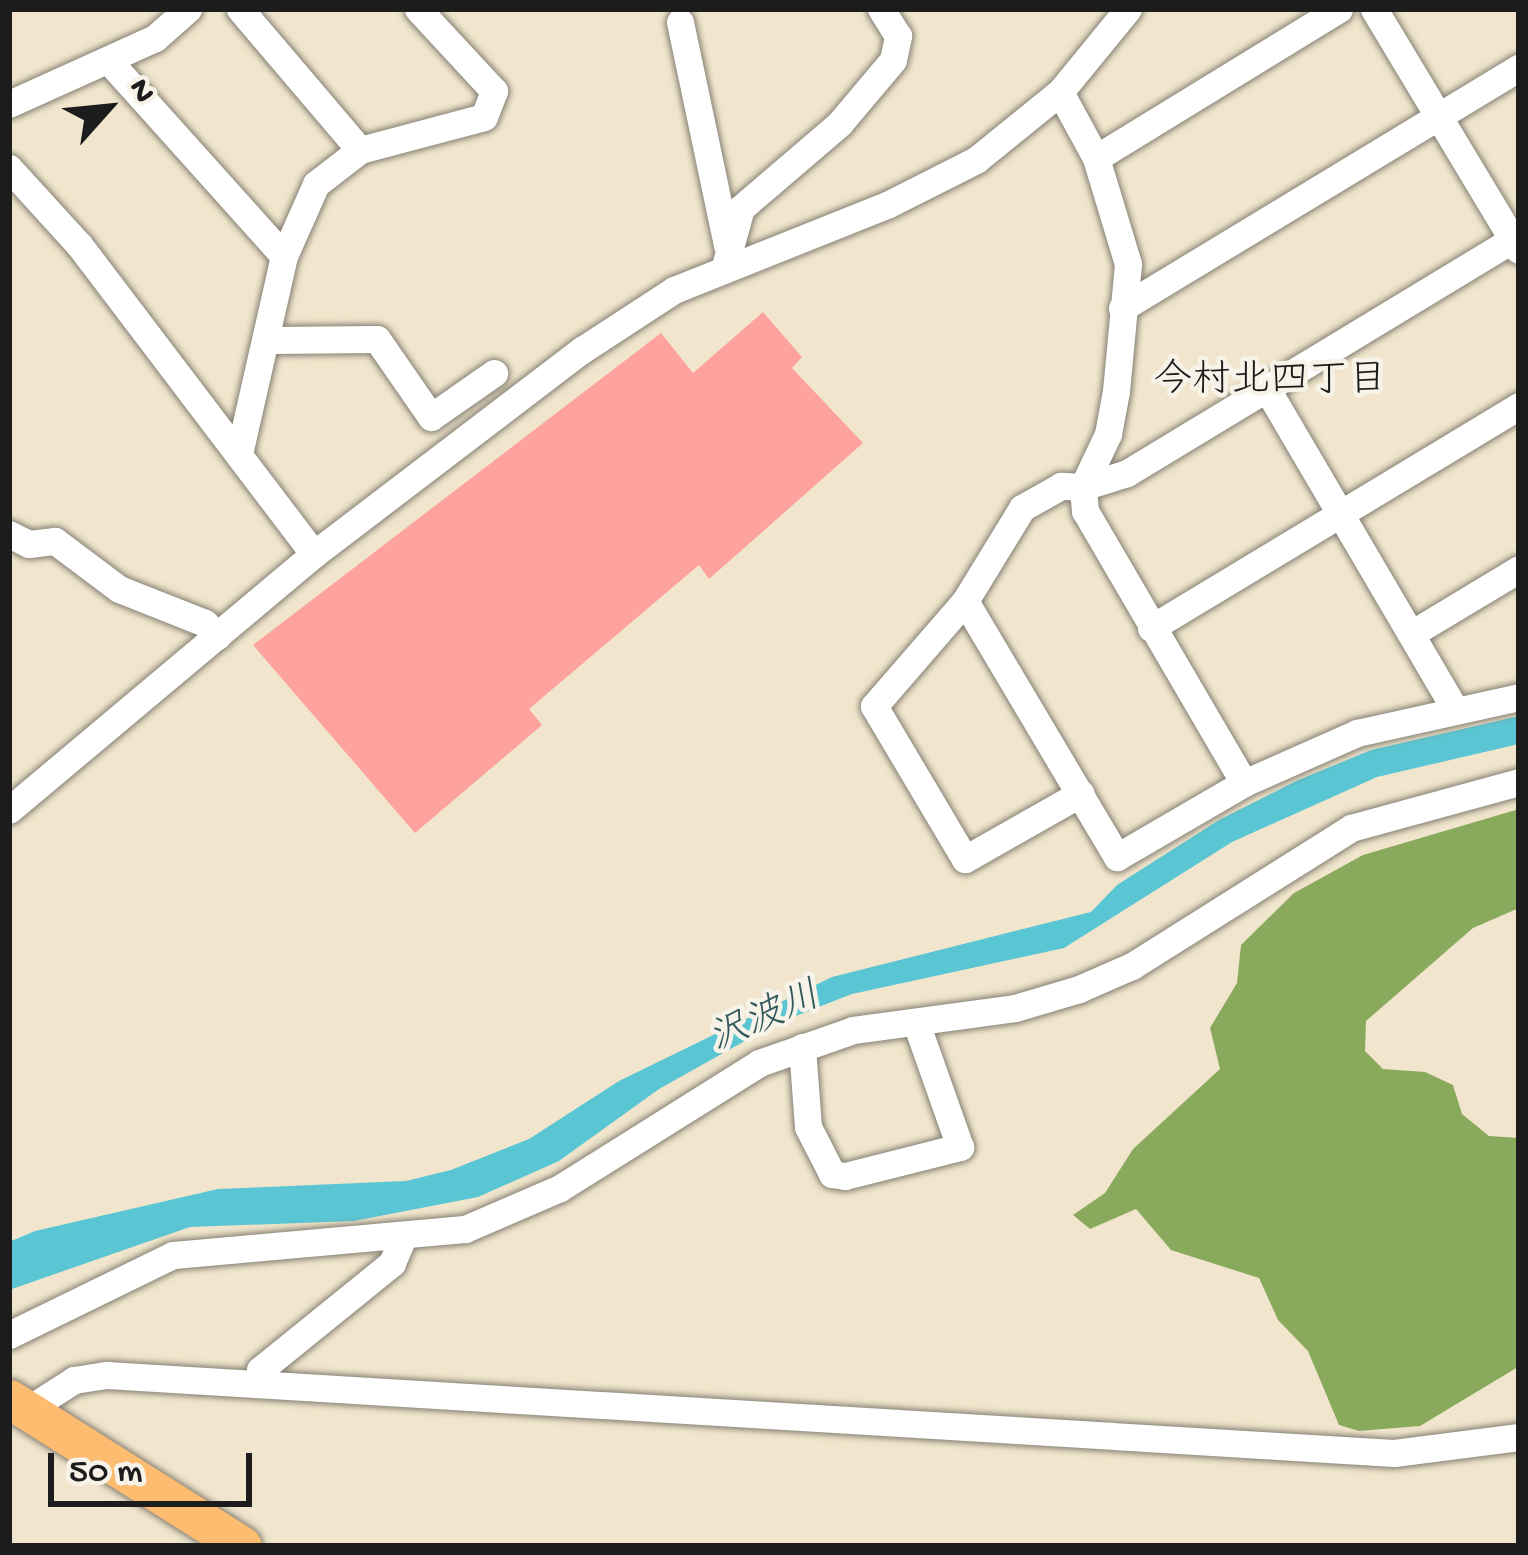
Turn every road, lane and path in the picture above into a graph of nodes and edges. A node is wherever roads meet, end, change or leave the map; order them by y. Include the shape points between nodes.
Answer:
1 (188, 9) edge
2 (240, 9) edge
3 (418, 9) edge
4 (881, 9) edge
5 (1128, 9) edge
6 (1339, 9) edge
7 (1374, 9) edge
8 (680, 22) dead end
9 (108, 60) junction
10 (1519, 68) edge
11 (1060, 92) junction
12 (9, 104) edge
13 (1439, 116) junction
14 (360, 150) junction
15 (1096, 158) junction
16 (9, 168) edge
17 (1517, 242) edge
18 (726, 255) junction
19 (284, 256) junction
20 (1122, 308) junction
21 (268, 340) junction
22 (494, 373) dead end
23 (1267, 389) junction
24 (1519, 406) edge
25 (239, 454) junction
26 (1083, 487) junction
27 (1345, 512) junction
28 (9, 534) edge
29 (314, 554) junction
30 (1519, 569) edge
31 (965, 601) junction
32 (1151, 628) junction
33 (1416, 632) junction
34 (217, 636) junction
35 (1519, 697) edge
36 (1455, 709) junction
37 (1519, 782) edge
38 (1244, 783) junction
39 (1081, 794) junction
40 (9, 810) edge
41 (916, 1024) junction
42 (802, 1047) junction
43 (402, 1240) junction
44 (9, 1335) edge
45 (258, 1384) junction
46 (18, 1405) edge
47 (1519, 1437) edge
48 (242, 1546) edge

1 - 9 street via 155,38
2 - 14 street
3 - 14 street via 494,91 484,117
4 - 18 street via 898,36 893,60 840,123 741,208
5 - 11 street
6 - 15 street
7 - 13 street
8 - 18 street
9 - 12 street
9 - 19 street
10 - 13 street
11 - 15 street
11 - 18 street via 993,148 933,183
13 - 17 street
13 - 20 street
14 - 19 street via 316,184
15 - 20 street via 1128,264
16 - 25 street via 80,246
17 - 23 street
18 - 29 street via 614,327
19 - 21 street
20 - 26 street via 1108,434
21 - 22 street via 377,338 431,417
21 - 25 street
23 - 26 street via 1127,473
23 - 27 street
24 - 27 street
25 - 29 street
26 - 31 street via 1061,486 1022,508
26 - 32 street via 1084,511
27 - 32 street
27 - 33 street
28 - 34 street via 29,544 55,541 118,589 205,623
29 - 34 street
30 - 33 street
31 - 39 street
31 - 39 street via 874,706 965,859
32 - 38 street
33 - 36 street
34 - 40 street
35 - 36 street
36 - 38 street via 1375,727
37 - 41 street via 1351,829 1132,966 1079,989
38 - 39 street via 1117,856
41 - 42 street via 853,1030
41 - 42 street via 960,1147 845,1176 832,1174 808,1127
42 - 43 street via 725,1078 560,1188 465,1229
43 - 44 street via 230,1245 172,1255
43 - 45 street via 392,1263 260,1370
45 - 46 street via 107,1375
45 - 47 street via 1394,1453
46 - 48 highway

